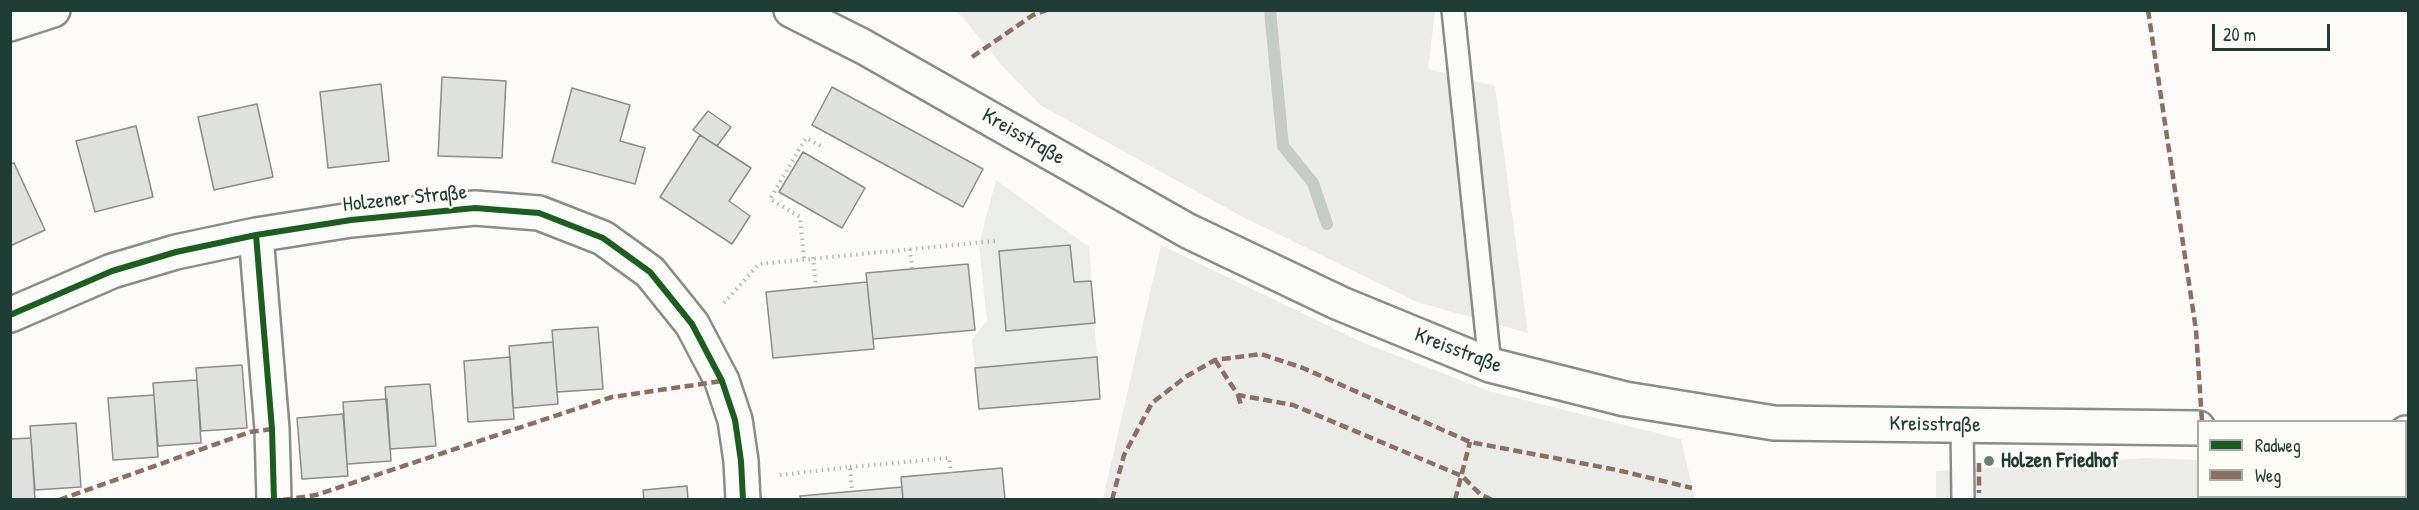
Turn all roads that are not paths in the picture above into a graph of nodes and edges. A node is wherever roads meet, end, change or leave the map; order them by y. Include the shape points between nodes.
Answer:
1 (53, 10) edge
2 (791, 10) edge
3 (1453, 10) edge
4 (10, 24) edge
5 (256, 235) junction
6 (10, 315) edge
7 (1490, 365) junction
8 (1962, 425) junction
9 (2197, 428) edge
10 (274, 500) edge
11 (743, 500) edge
12 (1963, 500) edge

1 - 4 main road
2 - 7 main road, Kreisstraße via 864,47 1188,231 1339,303
3 - 7 lane
5 - 6 main road, Holzener Straße via 112,271
5 - 10 main road
5 - 11 main road, Holzener Straße via 351,220 475,208 540,213 603,238 650,272 697,333 722,381 735,420
7 - 8 main road, Kreisstraße via 1625,399 1774,423
8 - 9 main road, Kreisstraße
8 - 12 lane

